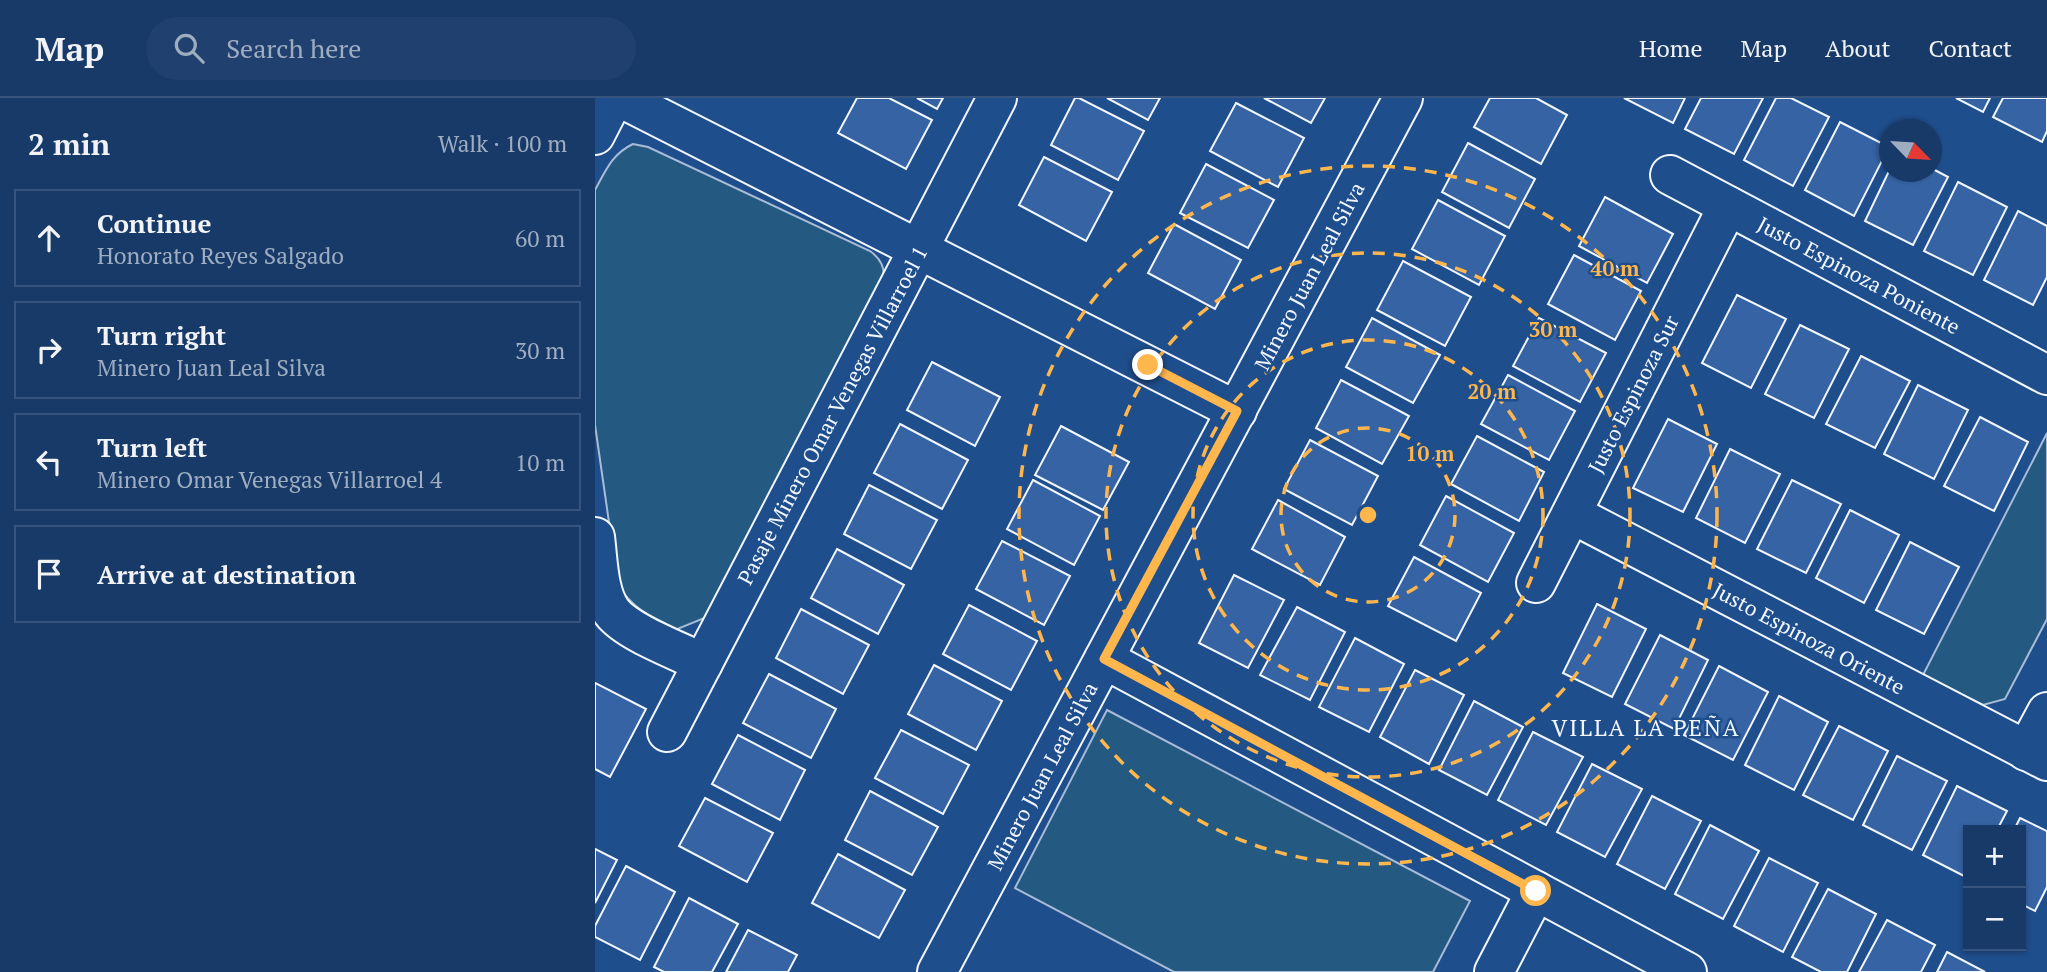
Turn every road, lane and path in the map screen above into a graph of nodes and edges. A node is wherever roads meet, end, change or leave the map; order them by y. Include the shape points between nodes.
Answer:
1 (614, 98) edge
2 (621, 98) edge
3 (997, 98) edge
4 (1403, 98) edge
5 (595, 135) edge
6 (1670, 175) dead end
7 (1728, 206) junction
8 (918, 249) junction
9 (2047, 374) edge
10 (1237, 411) junction
11 (1572, 514) junction
12 (595, 537) edge
13 (1537, 583) dead end
14 (1104, 659) junction
15 (702, 663) junction
16 (2047, 712) edge
17 (667, 732) dead end
18 (2037, 756) edge
19 (1536, 891) junction
20 (937, 972) edge
21 (1494, 972) edge
22 (1687, 972) edge

1 - 5 street
2 - 8 street
3 - 8 street, Pasaje Minero Omar Venegas Villarroel 1
4 - 10 street, Minero Juan Leal Silva
6 - 7 street, Justo Espinoza Poniente
7 - 9 street, Justo Espinoza Poniente
7 - 11 street, Justo Espinoza Sur
8 - 10 street
8 - 15 street, Pasaje Minero Omar Venegas Villarroel 1
10 - 14 street, Minero Juan Leal Silva
11 - 13 street, Justo Espinoza Sur
11 - 18 street, Justo Espinoza Oriente
12 - 15 street via 603,593 612,612 628,626
14 - 19 street
14 - 20 street, Minero Juan Leal Silva
15 - 17 street, Pasaje Minero Omar Venegas Villarroel 1
16 - 18 street
19 - 21 street
19 - 22 street

